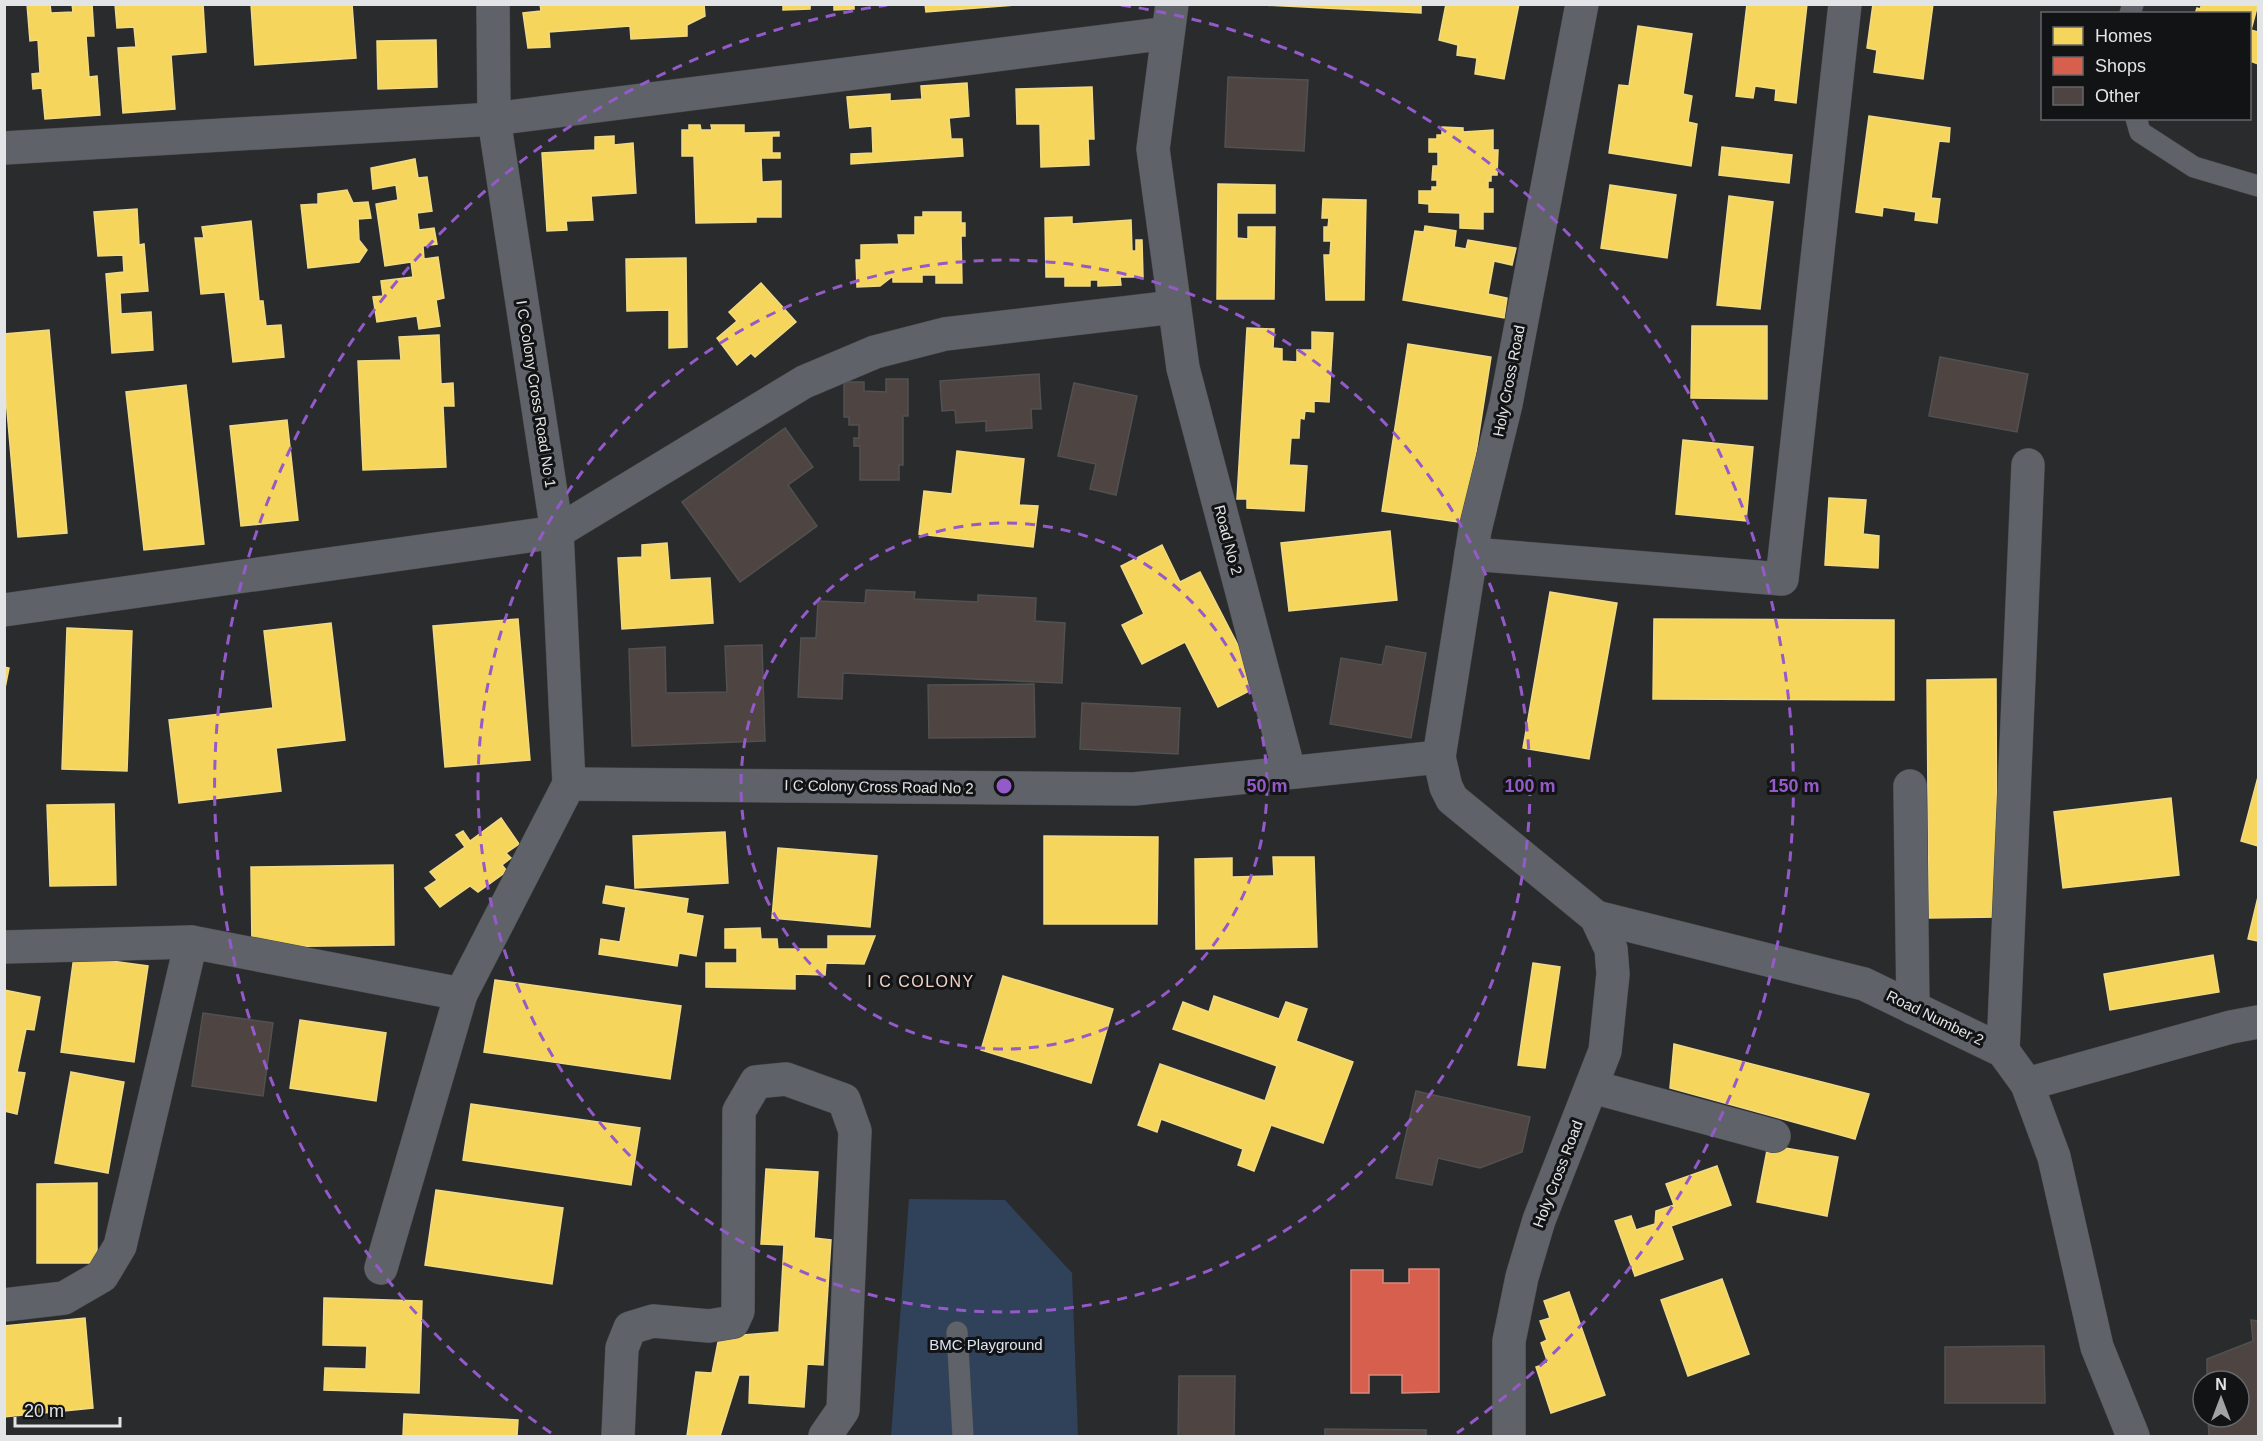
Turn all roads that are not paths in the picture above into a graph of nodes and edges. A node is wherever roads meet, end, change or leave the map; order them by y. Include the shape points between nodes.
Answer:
1 (494, 4) edge
2 (1582, 4) edge
3 (1845, 4) edge
4 (1170, 19) edge
5 (494, 120) junction
6 (2137, 120) edge
7 (4, 148) edge
8 (2259, 186) edge
9 (1174, 307) junction
10 (2028, 465) dead end
11 (557, 532) junction
12 (1471, 554) junction
13 (4, 610) edge
14 (1439, 757) junction
15 (1289, 771) junction
16 (569, 784) junction
17 (1910, 786) dead end
18 (1596, 917) junction
19 (191, 942) junction
20 (4, 947) edge
21 (461, 994) junction
22 (1913, 1008) junction
23 (2259, 1023) edge
24 (2003, 1051) junction
25 (2027, 1084) junction
26 (1593, 1087) junction
27 (1774, 1136) dead end
28 (381, 1268) dead end
29 (4, 1305) edge
30 (957, 1332) dead end
31 (618, 1437) edge
32 (825, 1437) edge
33 (963, 1437) edge
34 (1509, 1437) edge
35 (2133, 1437) edge

1 - 5 street, I C Colony Cross Road No 1
2 - 12 street, Holy Cross Road via 1506,404
3 - 12 street via 1782,579
4 - 5 street
4 - 9 street, Road No 2 via 1153,149
5 - 7 street
5 - 11 street, I C Colony Cross Road No 1
6 - 8 lane via 2140,132 2194,167
9 - 11 street via 945,334 875,352 804,382
9 - 15 street, Road No 2 via 1183,368
10 - 24 street
11 - 13 street
11 - 16 street, I C Colony Cross Road No 1
12 - 14 street, Holy Cross Road
14 - 15 street, I C Colony Cross Road No 2
14 - 18 street via 1452,799
15 - 16 street, I C Colony Cross Road No 2 via 1134,789
16 - 21 street
17 - 22 street
18 - 22 street, Road Number 2 via 1864,984
18 - 26 street, Holy Cross Road via 1611,949 1613,974 1605,1051
19 - 20 street
19 - 21 street
19 - 29 street via 120,1246 102,1276 64,1298
21 - 28 street
22 - 24 street, Road Number 2
23 - 25 street via 2231,1027
24 - 25 street, Road Number 2
25 - 35 street, Road Number 2 via 2054,1157 2097,1347
26 - 27 street
26 - 34 street, Holy Cross Road via 1539,1220 1522,1277 1509,1341
30 - 33 lane
31 - 32 street via 622,1348 630,1328 653,1321 709,1326 733,1322 738,1311 739,1111 756,1082 786,1079 844,1100 855,1131 843,1410

